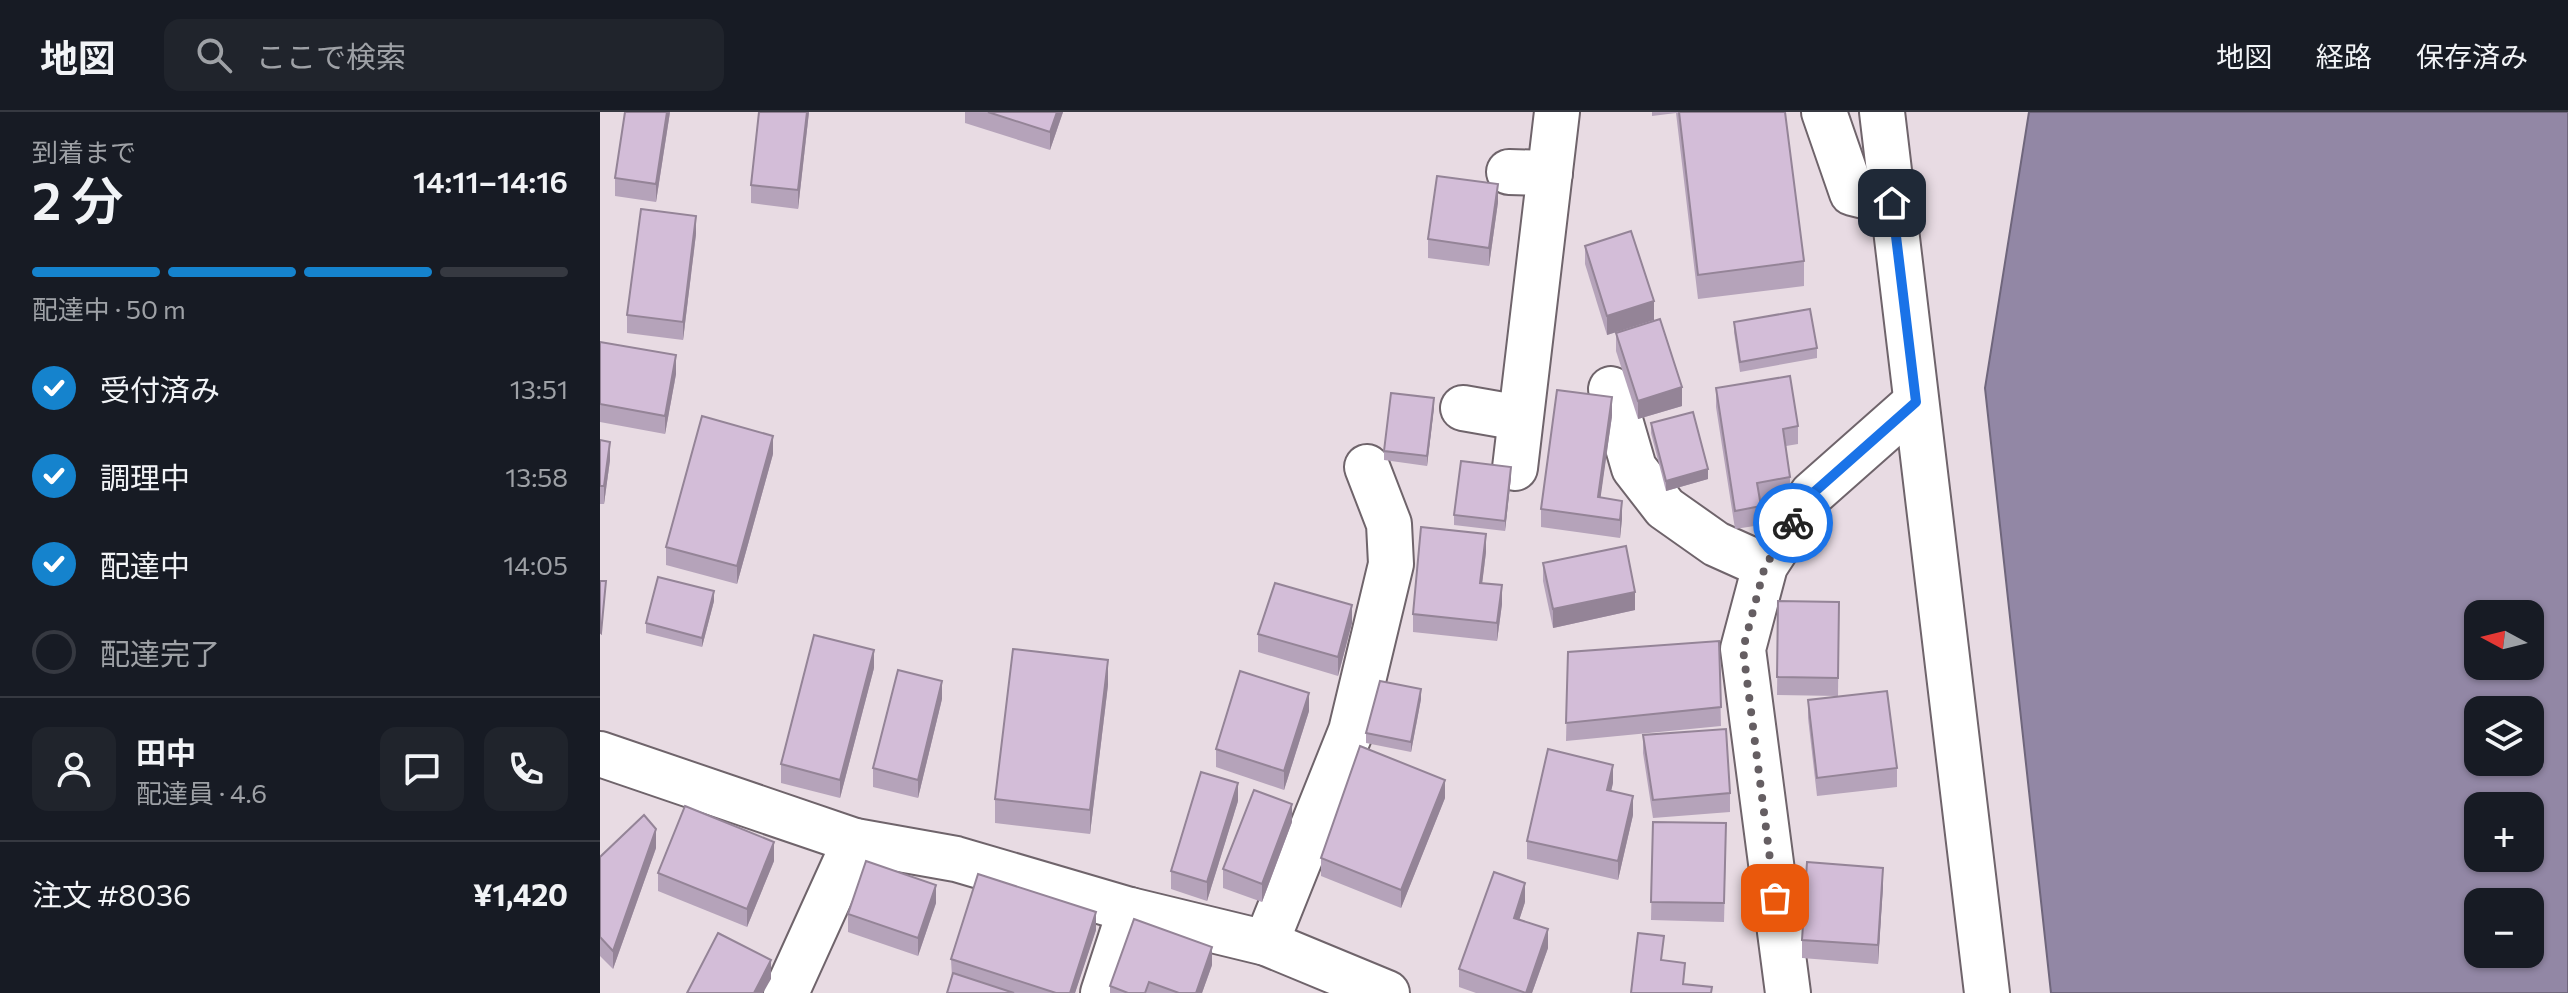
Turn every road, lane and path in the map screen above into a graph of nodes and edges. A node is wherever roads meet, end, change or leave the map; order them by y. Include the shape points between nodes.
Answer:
1 (1557, 112) edge
2 (1824, 112) edge
3 (1882, 112) edge
4 (1892, 203) junction
5 (1611, 389) dead end
6 (1916, 402) junction
7 (1463, 408) dead end
8 (1520, 418) junction
9 (1367, 467) dead end
10 (1515, 468) dead end
11 (1765, 566) junction
12 (600, 754) edge
13 (855, 841) junction
14 (1130, 910) junction
15 (1266, 943) junction
16 (786, 993) edge
17 (1103, 993) edge
18 (1387, 993) edge
19 (1788, 993) edge
20 (1987, 993) edge

1 - 8 street via 1529,172
2 - 4 street via 1852,193
3 - 4 street
4 - 6 street
5 - 11 street via 1634,468 1665,508 1716,544
6 - 11 street via 1812,494
6 - 20 street
7 - 8 street
8 - 10 street
9 - 15 street via 1389,524 1391,564 1351,731
11 - 19 street via 1743,649
12 - 13 street
13 - 14 street via 956,859
13 - 16 street
14 - 15 street
14 - 17 street
15 - 18 street

